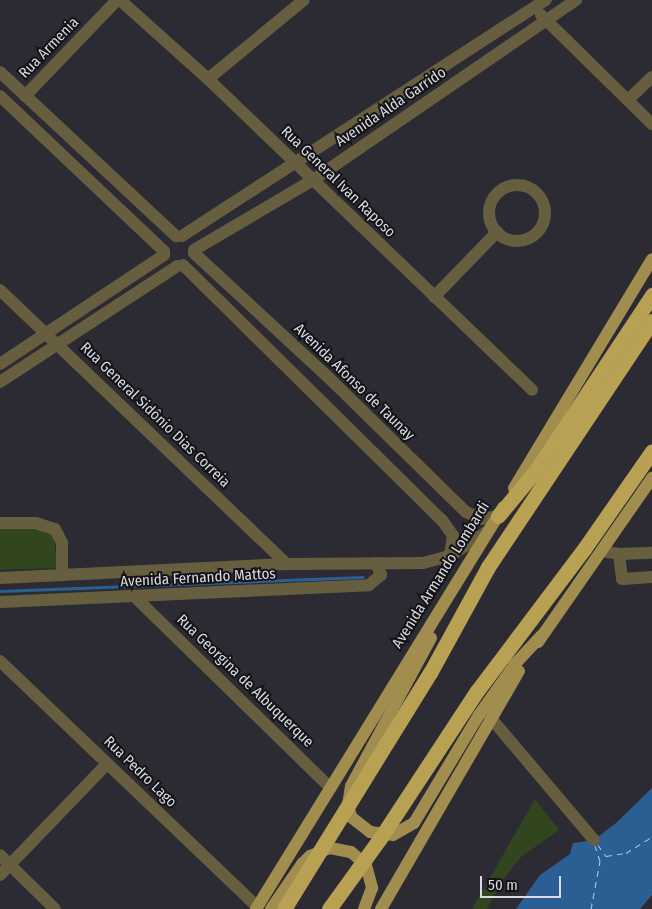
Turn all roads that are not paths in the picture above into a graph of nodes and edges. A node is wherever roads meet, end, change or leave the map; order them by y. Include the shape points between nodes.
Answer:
1 (118, 0) edge
2 (304, 0) edge
3 (546, 0) edge
4 (576, 0) edge
5 (534, 8) junction
6 (546, 21) junction
7 (0, 72) edge
8 (652, 77) edge
9 (208, 79) junction
10 (0, 96) edge
11 (25, 96) junction
12 (628, 100) junction
13 (652, 124) edge
14 (296, 164) junction
15 (313, 180) junction
16 (497, 232) junction
17 (179, 236) junction
18 (194, 252) junction
19 (164, 253) junction
20 (652, 259) edge
21 (180, 265) junction
22 (0, 290) edge
23 (652, 295) edge
24 (434, 297) junction
25 (652, 321) edge
26 (47, 333) junction
27 (58, 344) junction
28 (0, 364) edge
29 (0, 382) edge
30 (532, 390) dead end
31 (652, 451) edge
32 (652, 478) edge
33 (498, 516) junction
34 (0, 523) edge
35 (488, 531) junction
36 (602, 551) junction
37 (652, 553) edge
38 (619, 554) junction
39 (450, 556) junction
40 (376, 563) junction
41 (287, 564) junction
42 (62, 575) junction
43 (652, 577) edge
44 (0, 578) edge
45 (452, 590) junction
46 (136, 598) junction
47 (0, 602) edge
48 (542, 635) junction
49 (0, 661) edge
50 (490, 717) junction
51 (107, 764) junction
52 (331, 788) junction
53 (594, 840) dead end
54 (0, 855) edge
55 (10, 864) junction
56 (0, 875) edge
57 (257, 908) edge
58 (385, 908) edge
59 (55, 909) edge
60 (271, 909) edge
61 (284, 909) edge
62 (329, 909) edge
63 (364, 909) edge

1 - 9 street, Rua General Ivan Raposo
1 - 11 street, Rua Armenia
2 - 9 street
3 - 5 street, Avenida Alda Garrido
4 - 6 street, Avenida Alda Garrido
5 - 6 street
5 - 14 street, Avenida Alda Garrido
6 - 12 street
6 - 15 street, Avenida Alda Garrido
7 - 11 street
8 - 12 street
9 - 14 street, Rua General Ivan Raposo
10 - 19 street
11 - 17 street
12 - 13 street
14 - 15 street, Rua General Ivan Raposo
14 - 17 street, Avenida Alda Garrido
15 - 18 street, Avenida Alda Garrido
15 - 24 street, Rua General Ivan Raposo
16 - 16 street via 515,241 534,235 545,218 541,198 525,186 515,185 501,191 492,202 490,213
16 - 24 street
17 - 18 street via 190,241
17 - 19 street via 167,241
18 - 21 street
18 - 33 street, Avenida Afonso de Taunay via 466,512 482,519
19 - 21 street
19 - 26 street
20 - 33 main road, Avenida Armando Lombardi
21 - 27 street
21 - 39 street via 442,520 453,536
22 - 26 street, Rua General Sidônio Dias Correia
23 - 33 highway via 537,469
24 - 30 street, Rua General Ivan Raposo
25 - 61 highway via 488,567 430,673
26 - 27 street, Rua General Sidônio Dias Correia
26 - 28 street
27 - 29 street
27 - 41 street, Rua General Sidônio Dias Correia
31 - 62 highway via 584,549 476,691 381,837
32 - 36 main road
33 - 35 main road, Avenida Armando Lombardi
34 - 42 street via 36,522 55,530 62,543
35 - 39 street, Avenida Fernando Mattos
35 - 45 main road, Avenida Armando Lombardi
36 - 38 street
36 - 48 main road
37 - 38 street
38 - 43 street via 622,579
39 - 40 street, Avenida Fernando Mattos via 423,563
40 - 41 street, Avenida Fernando Mattos
40 - 46 street, Avenida Fernando Mattos via 381,575 368,585
41 - 42 street, Avenida Fernando Mattos
42 - 44 street, Avenida Fernando Mattos
45 - 48 main road via 412,678 351,786 348,804 351,817 370,832 393,834 414,823 479,715 516,663
45 - 52 main road, Avenida Armando Lombardi
46 - 47 street, Avenida Fernando Mattos
46 - 52 street, Rua Georgina de Albuquerque
48 - 50 main road
49 - 51 street, Rua Pedro Lago
50 - 53 street
50 - 58 main road
51 - 55 street
51 - 57 street, Rua Pedro Lago
52 - 57 main road, Avenida Armando Lombardi
54 - 55 street
55 - 56 street
55 - 59 street
60 - 63 main road via 302,864 320,851 336,848 351,852 366,865 372,888

